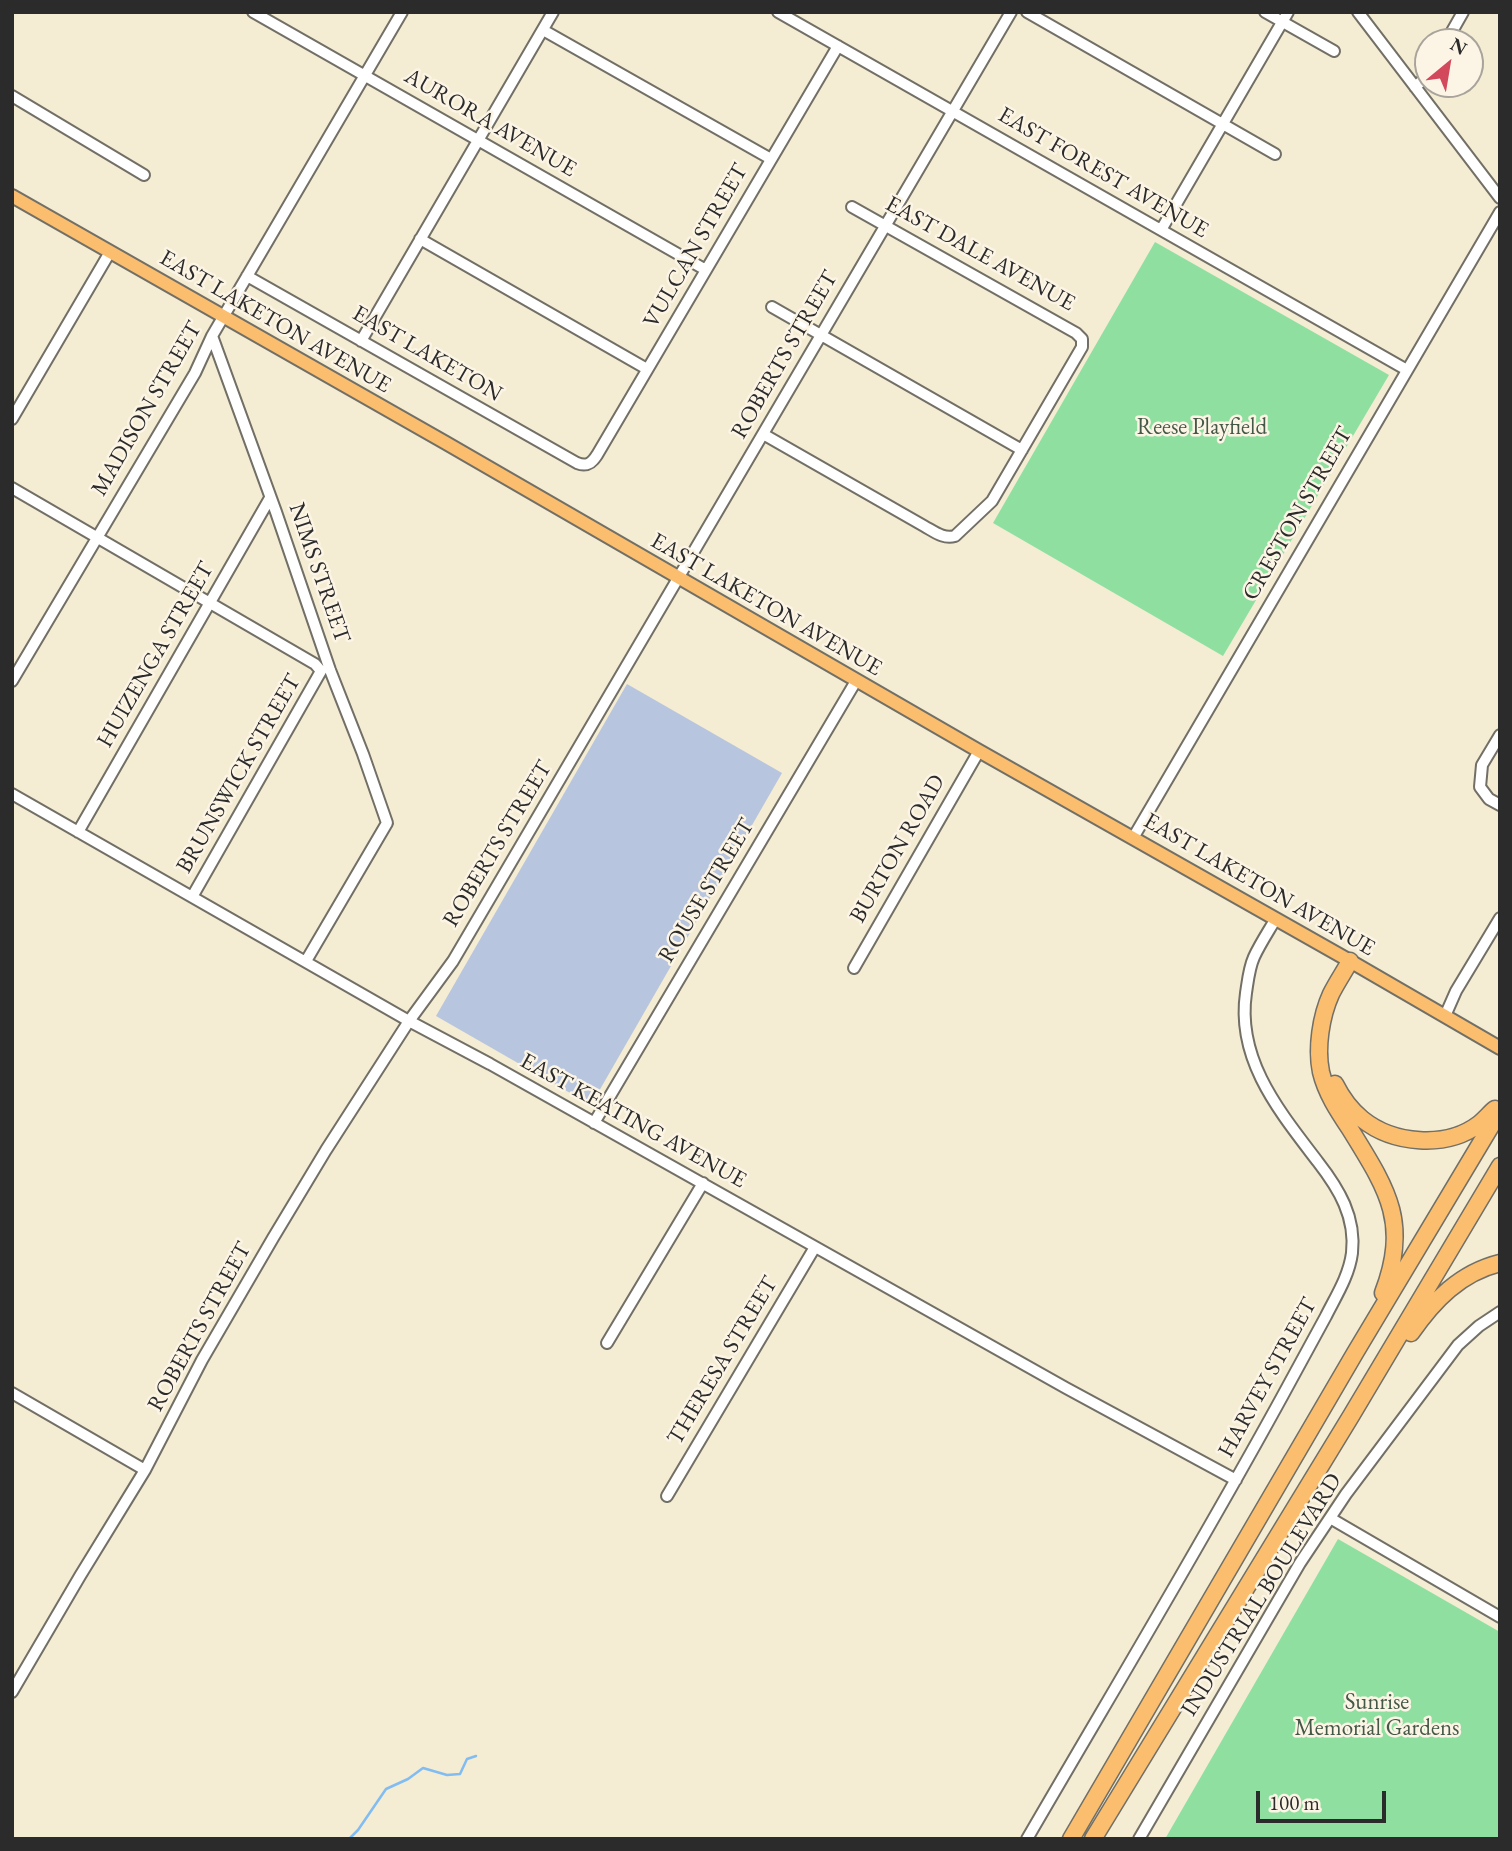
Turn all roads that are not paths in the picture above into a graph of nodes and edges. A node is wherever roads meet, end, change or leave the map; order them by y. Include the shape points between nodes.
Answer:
1 (253, 12) edge
2 (402, 12) edge
3 (553, 12) edge
4 (778, 12) edge
5 (1012, 12) edge
6 (1027, 12) edge
7 (1265, 12) edge
8 (1358, 12) edge
9 (1463, 12) edge
10 (1285, 17) edge
11 (1454, 28) edge
12 (543, 30) junction
13 (838, 46) junction
14 (1334, 51) dead end
15 (364, 76) junction
16 (1414, 86) edge
17 (12, 96) edge
18 (1423, 98) edge
19 (952, 112) junction
20 (1223, 124) junction
21 (478, 140) junction
22 (1275, 154) dead end
23 (771, 159) junction
24 (144, 175) dead end
25 (12, 196) edge
26 (1500, 198) edge
27 (852, 207) dead end
28 (1500, 212) edge
29 (886, 225) junction
30 (1161, 230) junction
31 (420, 239) junction
32 (110, 252) junction
33 (706, 270) junction
34 (247, 276) junction
35 (772, 307) dead end
36 (223, 316) junction
37 (821, 335) junction
38 (212, 336) junction
39 (361, 341) junction
40 (648, 369) junction
41 (1407, 370) junction
42 (12, 419) edge
43 (763, 434) junction
44 (1021, 450) junction
45 (587, 465) joint
46 (12, 488) edge
47 (270, 498) junction
48 (97, 536) junction
49 (678, 578) junction
50 (210, 603) junction
51 (12, 681) edge
52 (856, 681) junction
53 (1500, 735) edge
54 (979, 751) junction
55 (12, 794) edge
56 (1500, 806) edge
57 (78, 832) junction
58 (1133, 838) junction
59 (192, 897) junction
60 (1500, 918) edge
61 (1275, 920) junction
62 (306, 961) junction
63 (1350, 961) junction
64 (854, 968) dead end
65 (1445, 1017) junction
66 (409, 1021) junction
67 (1500, 1048) edge
68 (1500, 1104) edge
69 (1500, 1111) edge
70 (594, 1123) junction
71 (1500, 1166) edge
72 (703, 1183) junction
73 (815, 1247) junction
74 (1500, 1263) edge
75 (1500, 1312) edge
76 (607, 1343) dead end
77 (1355, 1353) junction
78 (12, 1393) edge
79 (1351, 1416) junction
80 (145, 1470) junction
81 (1236, 1480) junction
82 (667, 1496) dead end
83 (1331, 1518) junction
84 (1500, 1616) edge
85 (12, 1692) edge
86 (1027, 1839) edge
87 (1071, 1839) edge
88 (1093, 1839) edge
89 (1139, 1839) edge

1 - 15 street, AURORA AVENUE
2 - 15 street, MADISON STREET
3 - 12 street
4 - 13 street, EAST FOREST AVENUE
5 - 19 street, ROBERTS STREET
6 - 20 street
7 - 10 street
8 - 16 street
9 - 11 street
10 - 14 street
10 - 20 street
12 - 21 street
12 - 23 street
13 - 19 street, EAST FOREST AVENUE
13 - 23 street, VULCAN STREET
15 - 21 street, AURORA AVENUE
15 - 34 street, MADISON STREET
17 - 24 street
18 - 26 street
19 - 29 street, ROBERTS STREET
19 - 30 street, EAST FOREST AVENUE
20 - 22 street
20 - 30 street
21 - 31 street
21 - 33 street, AURORA AVENUE
23 - 33 street, VULCAN STREET
25 - 32 main road, EAST LAKETON AVENUE
27 - 29 street, EAST DALE AVENUE
28 - 41 street, CRESTON STREET
29 - 37 street, ROBERTS STREET
29 - 44 street, EAST DALE AVENUE via 1082,339 1080,352
30 - 41 street, EAST FOREST AVENUE
31 - 39 street
31 - 40 street
32 - 36 main road, EAST LAKETON AVENUE
32 - 42 street
33 - 40 street, VULCAN STREET
34 - 36 street, MADISON STREET
34 - 39 street, EAST LAKETON
35 - 37 street
36 - 38 street, MADISON STREET
36 - 49 main road, EAST LAKETON AVENUE
37 - 43 street, ROBERTS STREET
37 - 44 street
38 - 47 street, NIMS STREET
38 - 48 street, MADISON STREET via 195,373
39 - 45 street, EAST LAKETON
40 - 45 street, VULCAN STREET
41 - 58 street, CRESTON STREET
43 - 44 street via 942,536 955,536 992,501
43 - 49 street, ROBERTS STREET
46 - 48 street
47 - 50 street, HUIZENGA STREET
47 - 62 street, NIMS STREET via 387,823
48 - 50 street
48 - 51 street, MADISON STREET
49 - 52 main road, EAST LAKETON AVENUE
49 - 66 street, ROBERTS STREET via 453,961
50 - 57 street, HUIZENGA STREET
50 - 59 street, BRUNSWICK STREET via 321,671
52 - 54 main road, EAST LAKETON AVENUE
52 - 70 street, ROUSE STREET
53 - 56 street via 1482,765 1480,787
54 - 58 main road, EAST LAKETON AVENUE
54 - 64 street, BURTON ROAD
55 - 57 street, EAST KEATING AVENUE
57 - 59 street, EAST KEATING AVENUE
58 - 61 main road, EAST LAKETON AVENUE
59 - 62 street, EAST KEATING AVENUE
60 - 65 street
61 - 63 main road, EAST LAKETON AVENUE
61 - 81 street, HARVEY STREET via 1249,975 1244,1015 1249,1048 1268,1094 1343,1199 1353,1244 1335,1299
62 - 66 street, EAST KEATING AVENUE
63 - 65 main road, EAST LAKETON AVENUE
63 - 68 highway via 1331,1012 1326,1051 1333,1081 1356,1113 1385,1133 1434,1140 1478,1124
63 - 77 highway via 1324,1014 1321,1072 1334,1104 1387,1196 1396,1241 1389,1278
65 - 67 main road, EAST LAKETON AVENUE
66 - 70 street, EAST KEATING AVENUE
66 - 80 street, ROBERTS STREET via 273,1238
69 - 77 highway
70 - 72 street, EAST KEATING AVENUE
71 - 79 highway
72 - 73 street, EAST KEATING AVENUE
72 - 76 street
73 - 81 street, EAST KEATING AVENUE
73 - 82 street, THERESA STREET
74 - 79 highway via 1461,1279 1438,1299 1362,1409
75 - 83 street, INDUSTRIAL BOULEVARD via 1458,1345
77 - 87 highway
78 - 80 street
79 - 88 highway
80 - 85 street, ROBERTS STREET
81 - 86 street, HARVEY STREET
83 - 84 street
83 - 89 street, INDUSTRIAL BOULEVARD via 1293,1574

